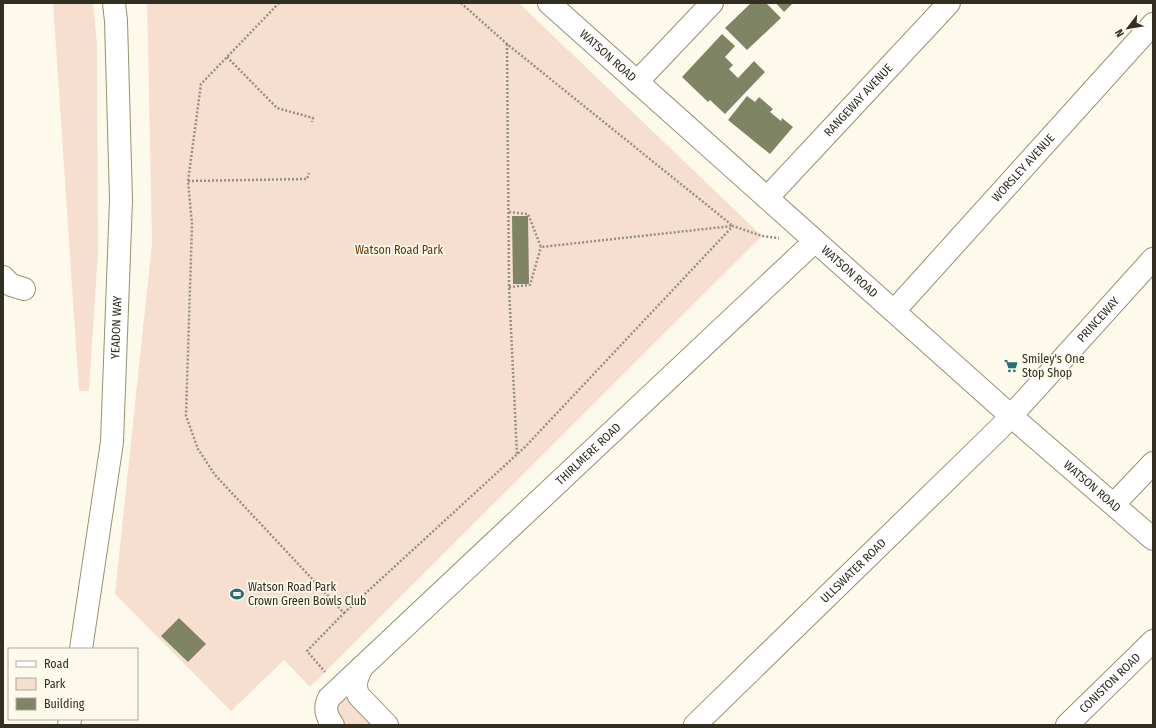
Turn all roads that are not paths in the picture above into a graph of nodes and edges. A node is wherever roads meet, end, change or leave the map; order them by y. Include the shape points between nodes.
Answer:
1 (114, 3) edge
2 (548, 3) edge
3 (712, 3) edge
4 (949, 3) edge
5 (1153, 24) edge
6 (637, 82) junction
7 (767, 198) junction
8 (815, 241) junction
9 (1153, 259) edge
10 (3, 277) edge
11 (24, 289) dead end
12 (894, 311) junction
13 (1012, 416) junction
14 (1153, 464) edge
15 (1114, 504) junction
16 (1153, 539) edge
17 (1153, 641) edge
18 (81, 648) edge
19 (362, 667) junction
20 (333, 725) edge
21 (387, 725) edge
22 (695, 725) edge
23 (1068, 725) edge

1 - 18 street, YEADON WAY via 121,200 112,442
2 - 6 street, WATSON ROAD
3 - 6 street
4 - 7 street, RANGEWAY AVENUE
5 - 12 street, WORSLEY AVENUE
6 - 7 street, WATSON ROAD
7 - 8 street, WATSON ROAD
8 - 12 street, WATSON ROAD
8 - 19 street, THIRLMERE ROAD
9 - 13 street, PRINCEWAY
10 - 11 street via 11,285
12 - 13 street, WATSON ROAD
13 - 15 street, WATSON ROAD
13 - 22 street, ULLSWATER ROAD
14 - 15 street
15 - 16 street, WATSON ROAD
17 - 23 street, CONISTON ROAD
19 - 20 street, THIRLMERE ROAD via 326,704 327,716
19 - 21 street via 356,691

